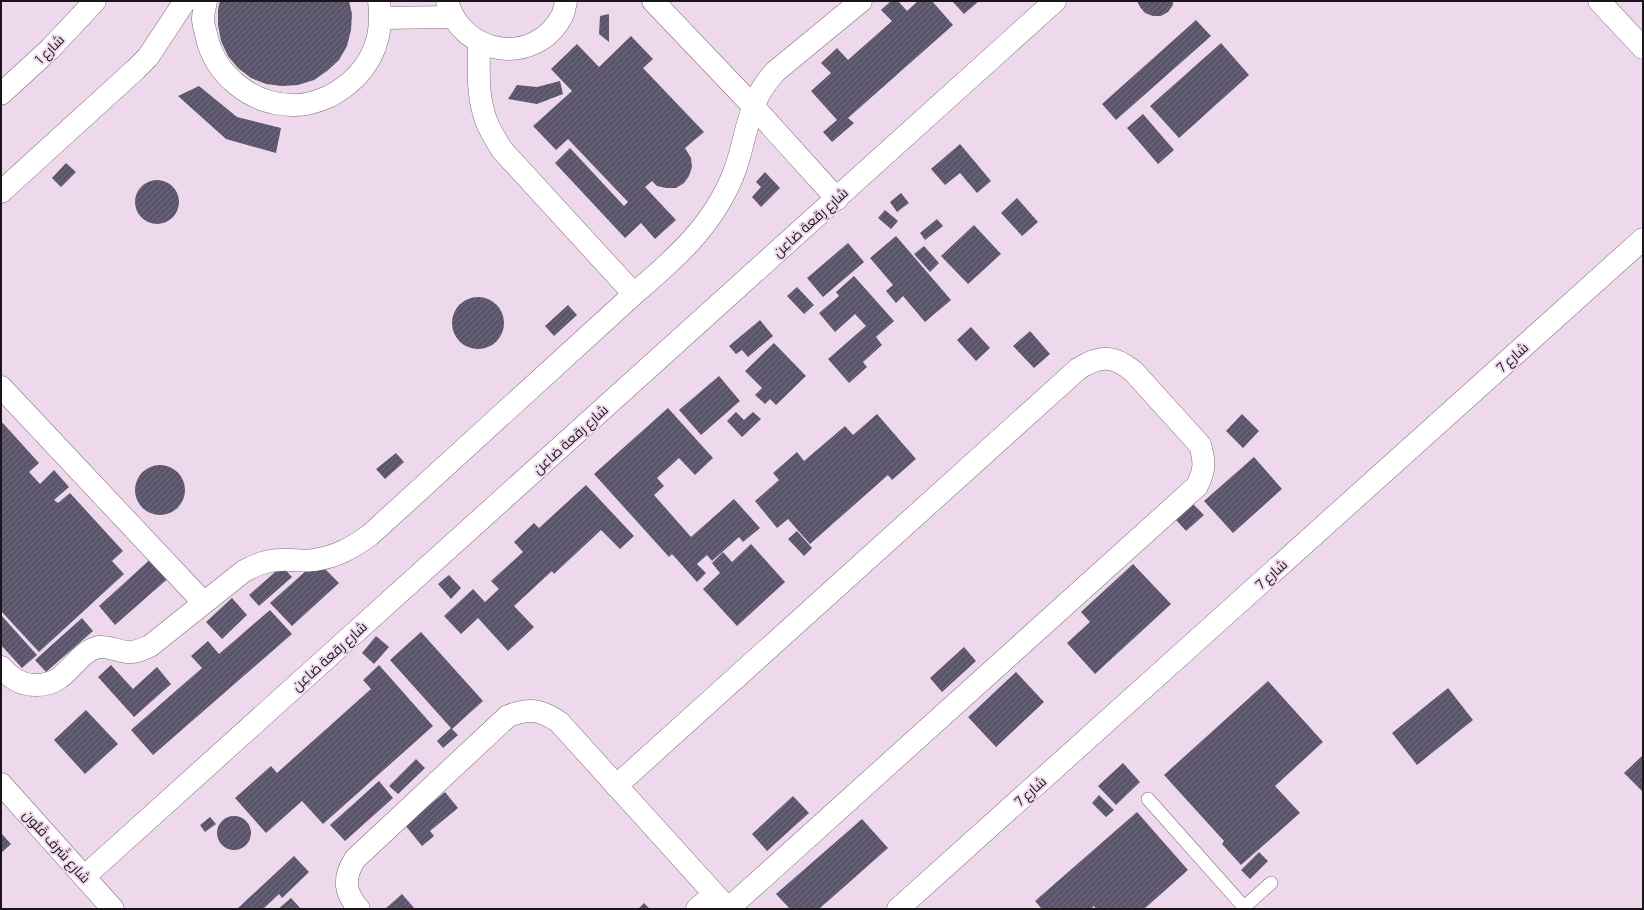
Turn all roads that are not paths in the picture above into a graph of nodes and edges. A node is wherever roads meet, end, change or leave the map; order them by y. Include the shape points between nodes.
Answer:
1 (95, 1) edge
2 (185, 1) edge
3 (206, 1) edge
4 (566, 1) edge
5 (653, 1) edge
6 (861, 1) edge
7 (1055, 1) edge
8 (1599, 1) edge
9 (380, 9) edge
10 (450, 9) edge
11 (479, 43) junction
12 (1643, 48) edge
13 (1, 94) edge
14 (753, 106) junction
15 (1, 192) edge
16 (837, 198) junction
17 (1643, 239) edge
18 (634, 294) junction
19 (1, 387) edge
20 (204, 603) junction
21 (1, 667) edge
22 (1, 784) edge
23 (616, 786) junction
24 (1148, 799) dead end
25 (84, 877) junction
26 (1271, 883) dead end
27 (723, 904) edge
28 (1243, 908) edge
29 (113, 909) edge
30 (359, 909) edge
31 (697, 909) edge
32 (898, 909) edge

1 - 13 street, شارع 1 via 50,49
2 - 15 street via 144,61
3 - 9 street via 203,20 208,46 221,71 241,90 266,102 293,106 320,101 345,88 364,69 376,45
4 - 11 street via 562,16 547,35 526,47 502,49
5 - 14 street
6 - 14 street via 776,71 758,93
7 - 16 street, شارع رِقعة ضاعِن
8 - 12 street
9 - 10 street
10 - 11 street via 460,27
11 - 18 street via 480,95 484,115 502,150
14 - 16 street
14 - 18 street via 734,170 712,215 677,257
16 - 25 street, شارع رِقعة ضاعِن
17 - 32 street, شارع 7
18 - 20 street via 376,530 353,548 333,556 312,560 267,561 256,565 244,571
19 - 20 street
20 - 21 street via 150,646 127,652 99,647 90,651 60,679 51,683 21,683
22 - 25 street, شارع شَرف قَنُّون
23 - 27 street
23 - 27 street via 1078,369 1091,361 1106,358 1121,362 1134,371 1175,416 1200,445 1204,459 1203,473 1196,486
23 - 30 street via 559,722 548,714 534,710 508,716 354,859 349,868 347,890
24 - 28 lane
25 - 29 street, شارع شَرف قَنُّون
26 - 28 lane
27 - 31 street

